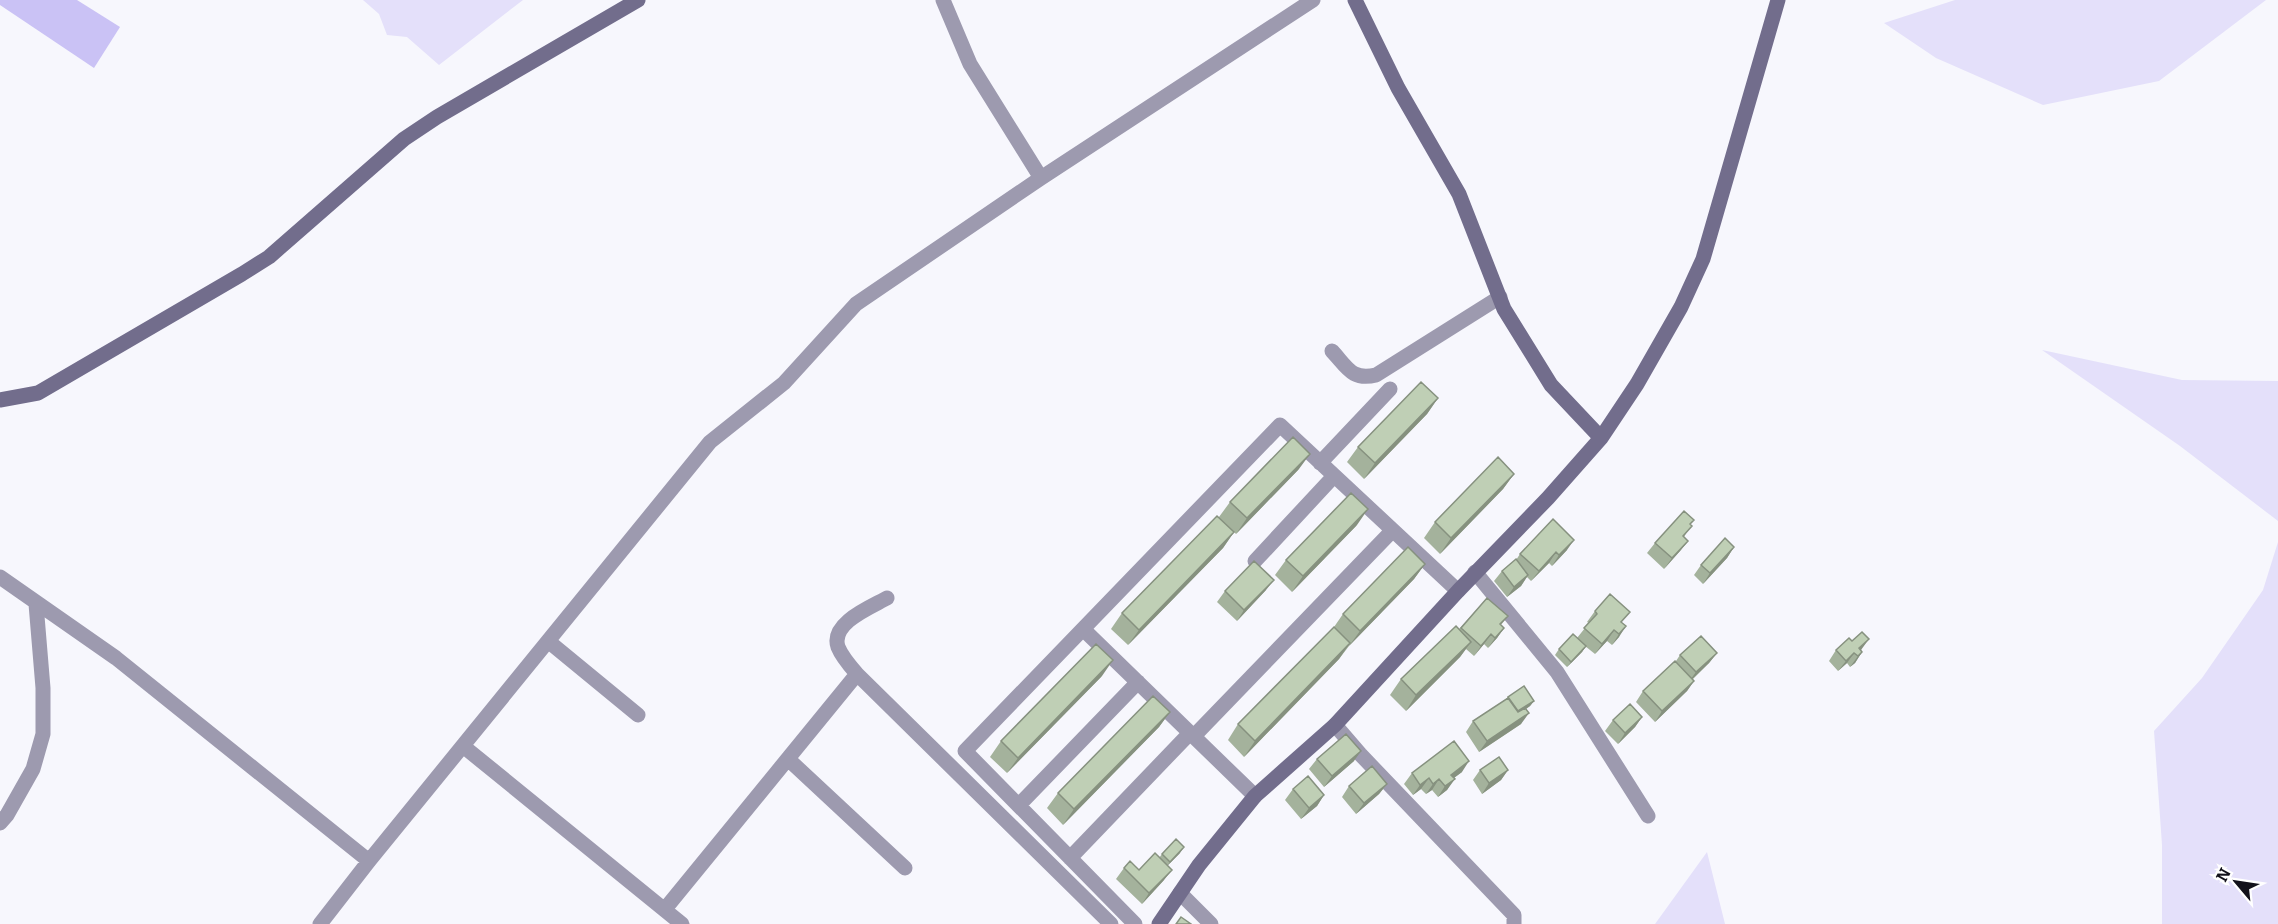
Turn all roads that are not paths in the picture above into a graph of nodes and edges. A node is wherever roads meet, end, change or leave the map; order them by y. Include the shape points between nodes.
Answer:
1 (638, 0) edge
2 (943, 0) edge
3 (1313, 0) edge
4 (1355, 0) edge
5 (1778, 0) edge
6 (1041, 178) junction
7 (1500, 297) junction
8 (1332, 351) dead end
9 (1390, 389) dead end
10 (0, 400) edge
11 (1601, 438) junction
12 (1320, 463) junction
13 (1334, 476) junction
14 (1392, 531) junction
15 (1255, 561) edge
16 (1475, 572) junction
17 (0, 577) edge
18 (1458, 591) junction
19 (888, 598) dead end
20 (36, 604) junction
21 (1083, 629) junction
22 (548, 641) junction
23 (857, 674) junction
24 (1138, 682) junction
25 (638, 715) dead end
26 (1335, 725) junction
27 (1192, 735) junction
28 (463, 746) junction
29 (788, 759) junction
30 (1256, 796) junction
31 (1019, 805) junction
32 (1648, 816) dead end
33 (0, 823) edge
34 (1070, 858) junction
35 (369, 861) junction
36 (905, 868) dead end
37 (1180, 893) junction
38 (665, 909) junction
39 (320, 924) edge
40 (682, 924) edge
41 (1111, 924) edge
42 (1135, 924) edge
43 (1159, 924) edge
44 (1211, 924) edge
45 (1514, 924) edge

1 - 10 street via 404,139 269,257 242,274 38,393
2 - 6 street via 970,64
3 - 6 street
4 - 7 street via 1398,88 1459,194
5 - 11 street via 1703,259 1681,307
6 - 22 street via 856,304 784,383 710,442
7 - 8 street via 1376,375 1363,378 1353,374
7 - 11 street via 1551,385
9 - 12 street
11 - 16 street
12 - 13 street
12 - 21 street via 1280,425
13 - 14 street
13 - 15 street
14 - 18 street
14 - 27 street
16 - 18 street
16 - 32 street via 1557,672
17 - 20 street
18 - 26 street
19 - 23 street via 840,629 837,645
20 - 33 street via 43,734 33,769
20 - 35 street via 116,658
21 - 24 street
21 - 31 street via 965,751
22 - 25 street
22 - 28 street
23 - 29 street
23 - 41 street
24 - 27 street
24 - 31 street
26 - 30 street
26 - 45 street via 1514,915
27 - 30 street
27 - 34 street
28 - 35 street
28 - 38 street
29 - 36 street
29 - 38 street
30 - 37 street
31 - 34 street
34 - 42 street
35 - 39 street
37 - 43 street
37 - 44 street
38 - 40 street

